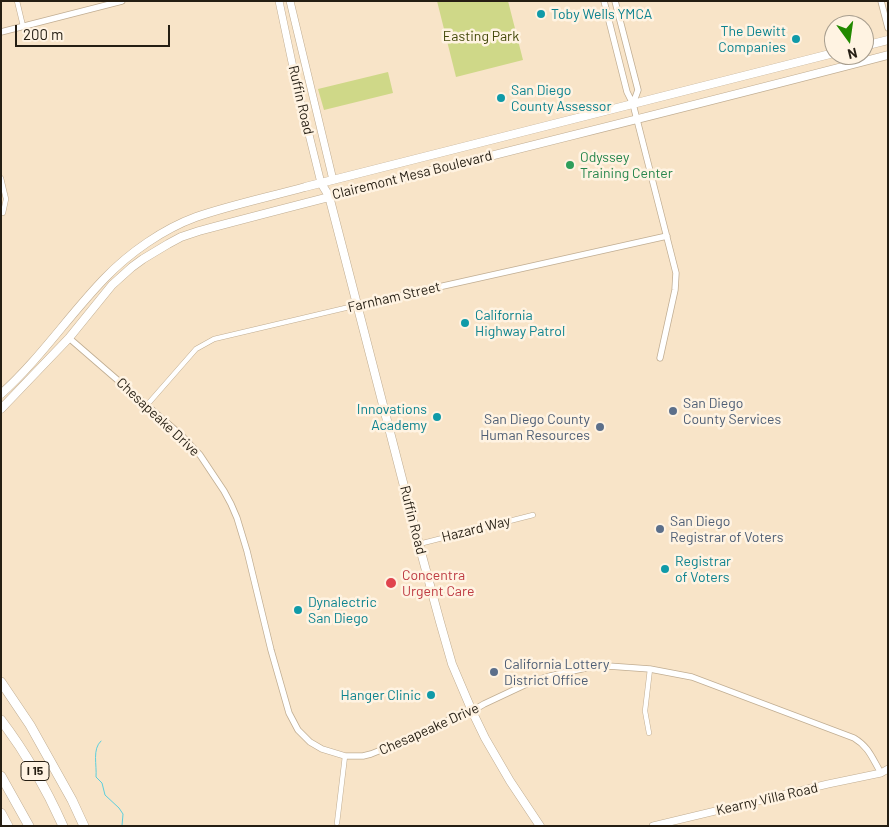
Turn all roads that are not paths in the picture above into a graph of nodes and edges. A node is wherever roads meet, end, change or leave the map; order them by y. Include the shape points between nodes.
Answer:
1 (17, 1) edge
2 (122, 1) edge
3 (279, 1) edge
4 (290, 1) edge
5 (604, 1) edge
6 (614, 1) edge
7 (881, 1) edge
8 (24, 26) junction
9 (888, 28) edge
10 (1, 32) edge
11 (888, 40) edge
12 (874, 44) edge
13 (888, 55) edge
14 (824, 56) edge
15 (634, 104) junction
16 (637, 118) junction
17 (1, 178) edge
18 (334, 180) junction
19 (321, 183) junction
20 (330, 196) junction
21 (3, 213) dead end
22 (667, 236) junction
23 (358, 305) junction
24 (69, 338) junction
25 (660, 358) dead end
26 (1, 394) edge
27 (147, 405) junction
28 (1, 409) edge
29 (533, 515) dead end
30 (419, 544) junction
31 (650, 668) junction
32 (1, 682) edge
33 (1, 689) edge
34 (472, 711) junction
35 (1, 720) edge
36 (649, 733) dead end
37 (41, 744) junction
38 (345, 756) junction
39 (888, 769) edge
40 (884, 773) edge
41 (1, 776) edge
42 (1, 813) edge
43 (337, 823) dead end
44 (8, 826) edge
45 (29, 826) edge
46 (63, 826) edge
47 (84, 826) edge
48 (540, 826) edge
49 (653, 826) edge

1 - 8 street
2 - 8 street
3 - 19 main road, Ruffin Road
4 - 18 main road, Ruffin Road
5 - 15 street via 627,92
6 - 15 street via 638,90
7 - 9 street
8 - 10 street
11 - 12 main road
13 - 16 main road, Clairemont Mesa Boulevard
14 - 15 main road, Clairemont Mesa Boulevard
15 - 16 street
15 - 18 main road, Clairemont Mesa Boulevard
16 - 20 main road, Clairemont Mesa Boulevard
16 - 22 street
17 - 21 street via 6,198
18 - 19 main road, Clairemont Mesa Boulevard
18 - 20 main road, Ruffin Road
19 - 20 main road, Ruffin Road
19 - 26 main road, Clairemont Mesa Boulevard via 195,218 138,249 105,278
20 - 23 main road, Ruffin Road
20 - 24 main road, Clairemont Mesa Boulevard via 199,230 168,244 143,259 112,285
22 - 23 street, Farnham Street
22 - 25 street via 676,281
23 - 27 street, Farnham Street via 214,339 196,349
23 - 30 main road, Ruffin Road
24 - 27 street, Chesapeake Drive
24 - 28 main road, Clairemont Mesa Boulevard
27 - 38 street, Chesapeake Drive via 200,455 231,504 247,551 289,713 298,730 310,742
29 - 30 street, Hazard Way
30 - 34 main road, Ruffin Road via 452,664
31 - 34 street, Chesapeake Drive via 608,666 550,676
31 - 36 street via 645,711
31 - 40 street, Chesapeake Drive via 692,677 854,738 868,749
32 - 37 highway
33 - 37 highway
34 - 38 street, Chesapeake Drive via 378,752
34 - 48 main road, Ruffin Road via 510,781
35 - 46 highway, I 15 via 43,784
37 - 47 highway
38 - 43 street
39 - 40 main road, Kearny Villa Road
40 - 49 main road, Kearny Villa Road
41 - 45 highway, I 15
42 - 44 highway

